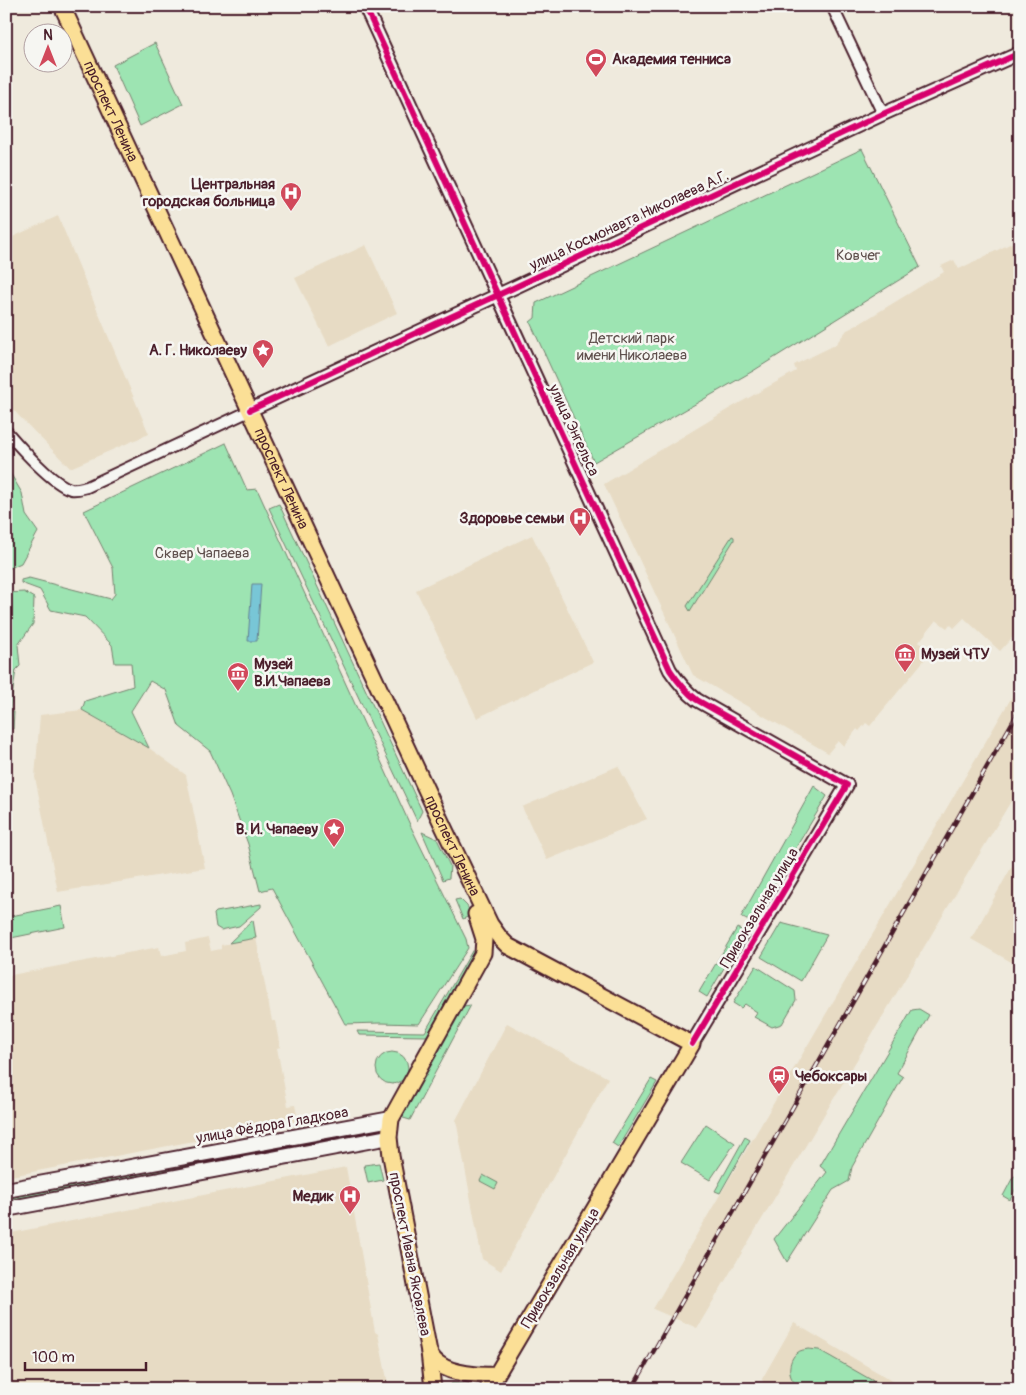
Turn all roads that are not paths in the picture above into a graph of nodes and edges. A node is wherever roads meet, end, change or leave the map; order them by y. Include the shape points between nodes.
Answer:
1 (54, 6) edge
2 (62, 6) edge
3 (365, 6) edge
4 (832, 6) edge
5 (1020, 53) edge
6 (882, 114) junction
7 (498, 295) junction
8 (246, 412) junction
9 (6, 431) edge
10 (847, 785) joint
11 (508, 946) junction
12 (483, 953) junction
13 (692, 1044) junction
14 (391, 1119) junction
15 (389, 1137) junction
16 (158, 1162) junction
17 (162, 1180) junction
18 (6, 1190) edge
19 (6, 1209) edge
20 (429, 1352) junction
21 (496, 1375) junction
22 (433, 1389) edge
23 (488, 1389) edge

1 - 8 main road, проспект Ленина
2 - 8 main road, проспект Ленина
3 - 7 street, улица Энгельса
4 - 6 street
5 - 6 street, улица Космонавта Николаева А.Г.
6 - 7 street, улица Космонавта Николаева А.Г.
7 - 8 street, улица Космонавта Николаева А.Г.
7 - 10 street, улица Энгельса via 678,683 697,700
8 - 9 street, улица Космонавта Николаева А.Г. via 78,489 70,489 44,471
8 - 11 main road, проспект Ленина via 486,917
8 - 12 main road, проспект Ленина via 480,923
10 - 13 street, Привокзальная улица
11 - 12 main road via 495,946
11 - 13 main road, проспект Ленина
12 - 14 main road
13 - 21 main road, Привокзальная улица
14 - 15 main road, проспект Ивана Яковлева
14 - 16 main road, улица Фёдора Гладкова
15 - 17 main road
15 - 20 main road, проспект Ивана Яковлева
16 - 17 main road
16 - 18 main road, улица Фёдора Гладкова
17 - 19 main road
20 - 21 main road via 437,1363 453,1370
20 - 22 main road, проспект Ивана Яковлева
21 - 23 main road, Привокзальная улица

